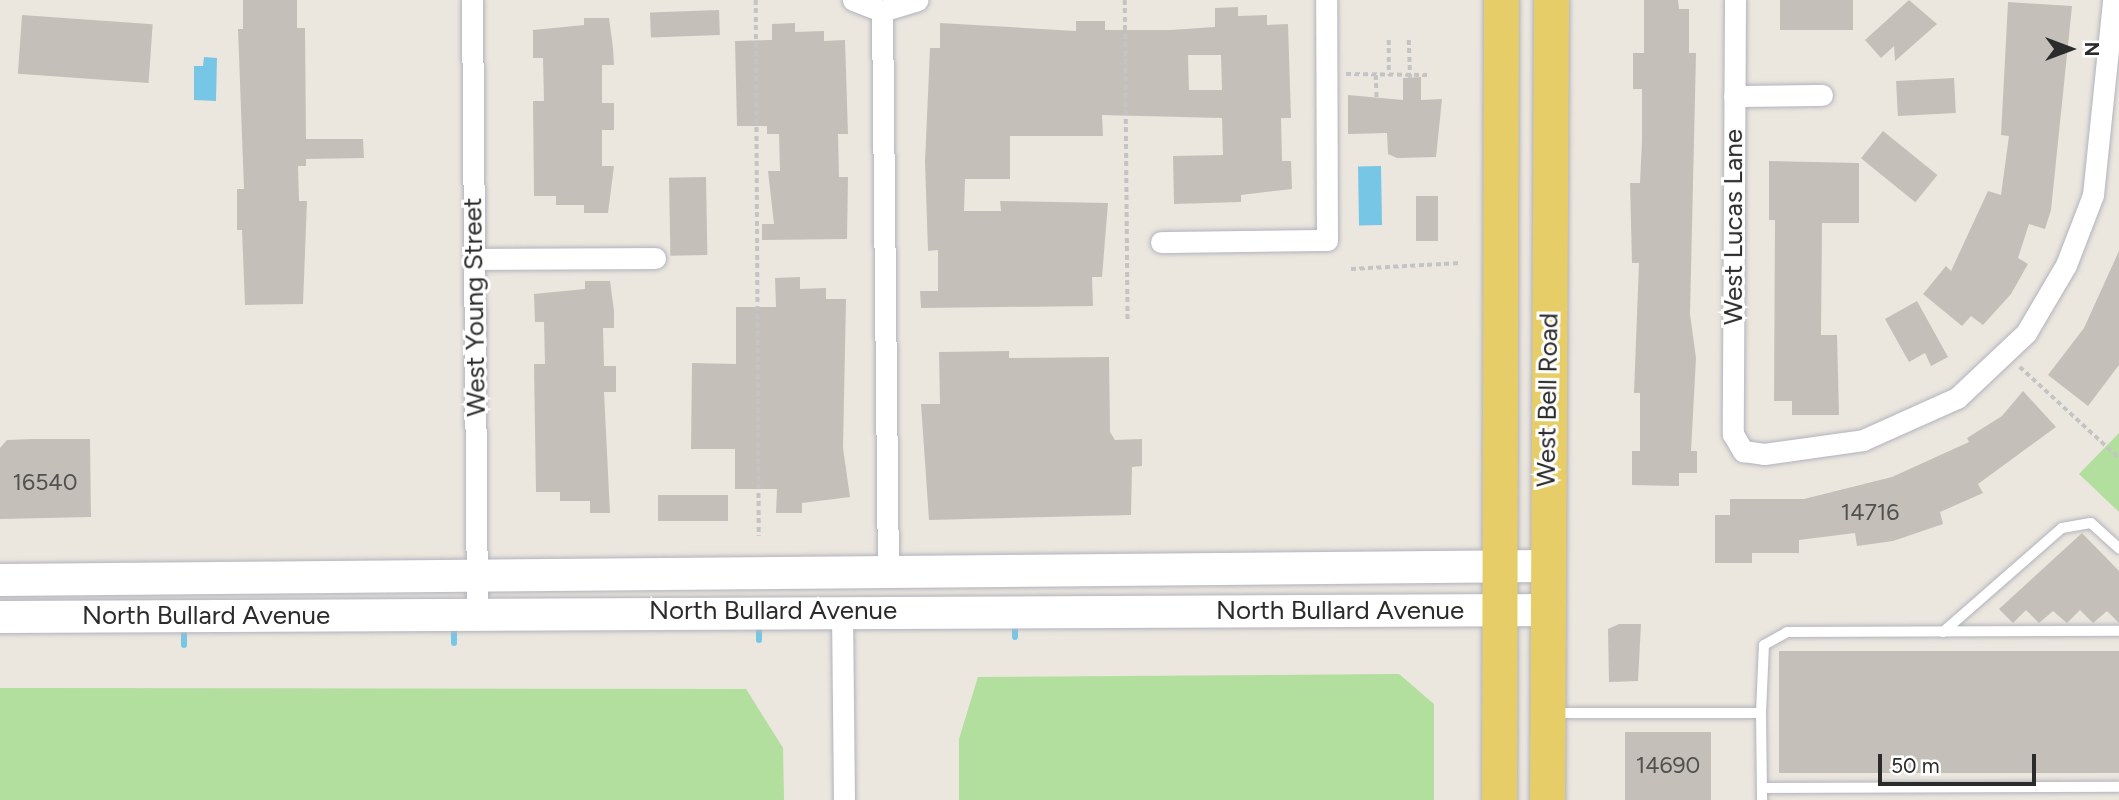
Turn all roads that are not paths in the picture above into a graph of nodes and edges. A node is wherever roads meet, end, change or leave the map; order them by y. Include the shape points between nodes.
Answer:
1 (472, 0) edge
2 (853, 0) edge
3 (917, 0) edge
4 (1326, 0) edge
5 (1501, 0) edge
6 (1550, 0) edge
7 (1735, 0) edge
8 (2113, 0) edge
9 (882, 11) junction
10 (1822, 95) dead end
11 (1734, 96) junction
12 (1161, 242) dead end
13 (655, 258) dead end
14 (475, 259) junction
15 (2119, 548) edge
16 (1499, 565) junction
17 (1546, 566) junction
18 (888, 572) junction
19 (477, 576) junction
20 (0, 580) edge
21 (842, 610) junction
22 (1547, 610) junction
23 (1498, 612) junction
24 (477, 613) junction
25 (0, 617) edge
26 (2119, 631) edge
27 (1943, 632) junction
28 (1547, 713) junction
29 (1761, 713) junction
30 (2119, 787) edge
31 (1762, 794) edge
32 (844, 800) edge
33 (1499, 800) edge
34 (1547, 800) edge

1 - 14 street, West Young Street
2 - 9 street
3 - 9 street
4 - 12 street via 1327,240
5 - 16 main road, West Bell Road
6 - 17 main road, West Bell Road
7 - 11 street, West Lucas Lane
8 - 11 street, West Lucas Lane via 2094,195 2066,265 2026,333 1957,398 1863,440 1797,453 1743,451 1733,434
9 - 18 street
10 - 11 street
13 - 14 street
14 - 19 street, West Young Street
15 - 27 lane via 2091,523 2062,528
16 - 17 main road, North Bullard Avenue
16 - 18 main road, North Bullard Avenue
16 - 23 main road, West Bell Road
17 - 22 main road, West Bell Road
18 - 19 main road, North Bullard Avenue
19 - 20 main road, North Bullard Avenue
19 - 24 street, West Young Street
21 - 23 main road, North Bullard Avenue
21 - 24 main road, North Bullard Avenue
21 - 32 street
22 - 23 main road, North Bullard Avenue
22 - 28 main road, West Bell Road
23 - 33 main road, West Bell Road
24 - 25 main road, North Bullard Avenue
26 - 27 lane
27 - 29 lane via 1774,636 1760,658
28 - 29 lane
28 - 34 main road, West Bell Road
29 - 31 lane
30 - 31 lane

